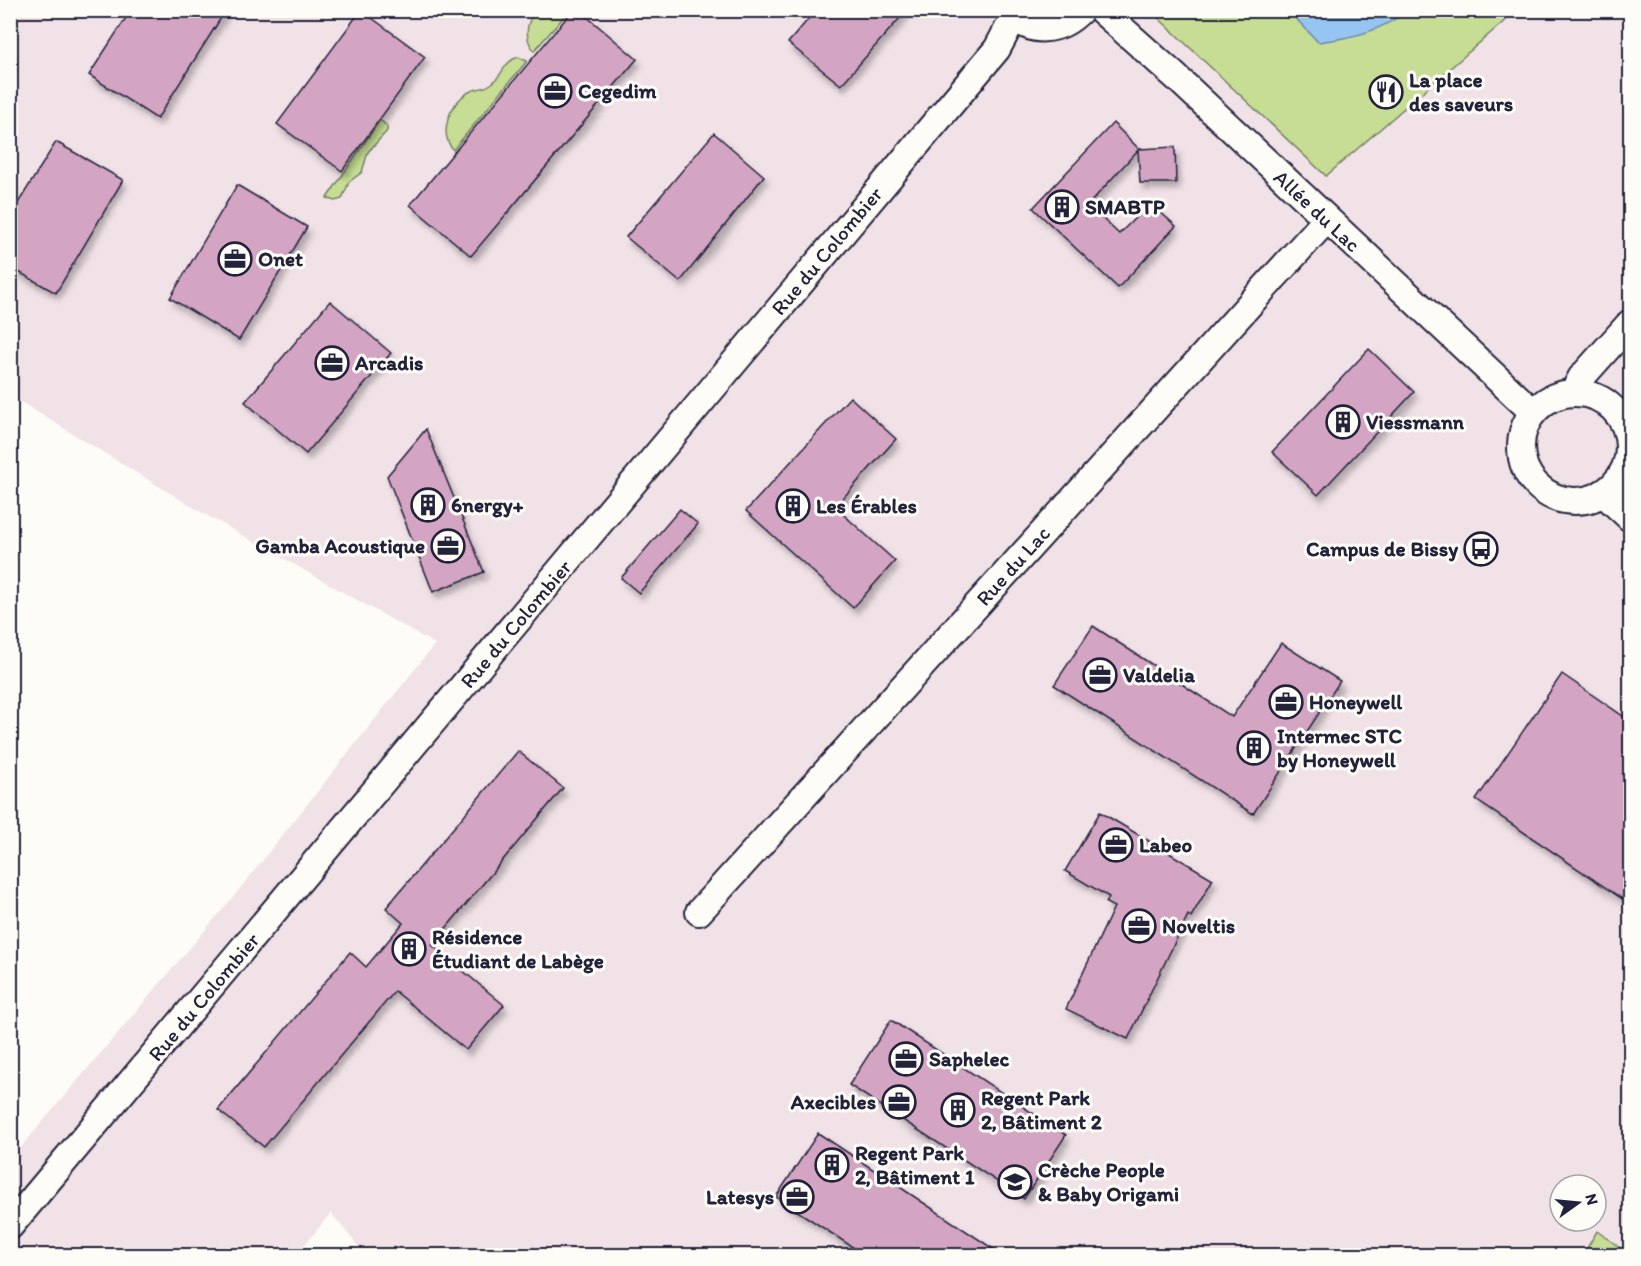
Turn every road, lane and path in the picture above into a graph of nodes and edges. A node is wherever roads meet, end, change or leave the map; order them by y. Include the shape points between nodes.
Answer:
1 (1081, 10) edge
2 (1101, 10) edge
3 (1011, 14) edge
4 (1326, 220) junction
5 (1630, 323) edge
6 (1573, 393) junction
7 (1533, 412) junction
8 (1628, 427) edge
9 (1603, 493) junction
10 (1630, 518) edge
11 (699, 912) dead end
12 (10, 1226) edge

1 - 3 street via 1056,28 1041,29 1027,26
2 - 4 street, Allée du Lac
3 - 12 street, Rue du Colombier via 997,49
4 - 7 street, Allée du Lac
4 - 11 street, Rue du Lac
5 - 6 street via 1581,378
6 - 7 street via 1558,395
6 - 8 street via 1591,395 1608,403
7 - 9 street via 1524,428 1521,446 1532,480 1559,499 1589,499
8 - 9 street via 1626,465 1617,481
9 - 10 street

